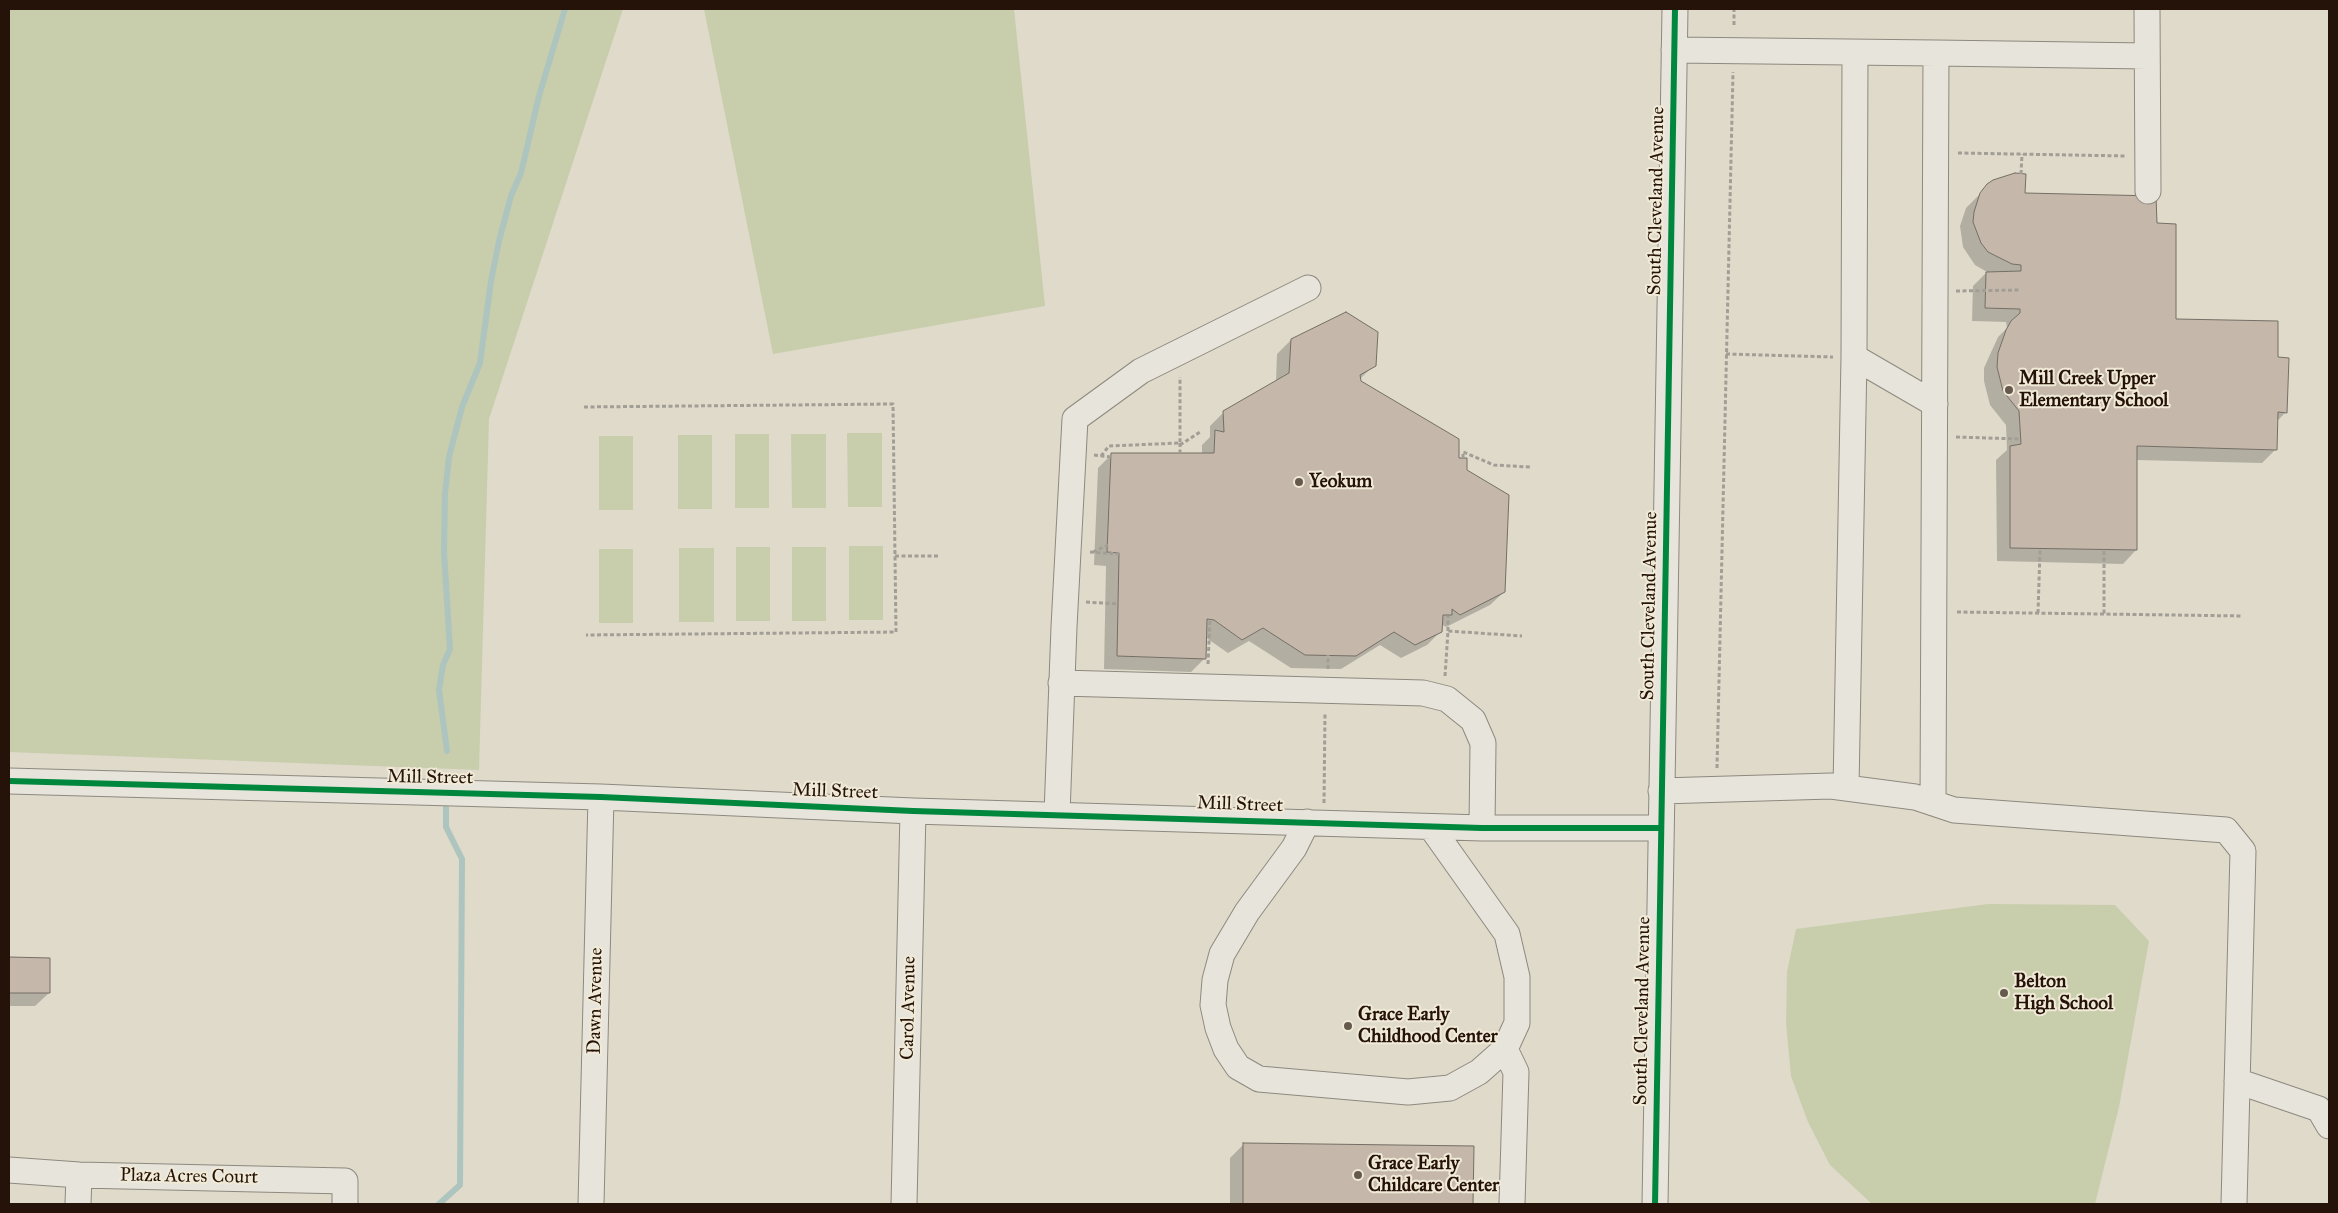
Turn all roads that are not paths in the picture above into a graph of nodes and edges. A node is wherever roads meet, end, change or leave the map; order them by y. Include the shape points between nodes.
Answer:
1 (1675, 9) edge
2 (2147, 9) edge
3 (1674, 50) junction
4 (1855, 53) junction
5 (1936, 53) junction
6 (2147, 56) junction
7 (2148, 191) dead end
8 (1308, 288) dead end
9 (1845, 357) junction
10 (1935, 404) junction
11 (1061, 683) junction
12 (9, 781) edge
13 (1846, 788) junction
14 (1662, 790) junction
15 (601, 797) junction
16 (1933, 803) junction
17 (913, 811) junction
18 (1057, 814) junction
19 (1307, 822) junction
20 (1431, 827) junction
21 (1482, 828) junction
22 (1661, 828) junction
23 (1504, 1049) junction
24 (2237, 1081) junction
25 (2329, 1126) edge
26 (9, 1170) edge
27 (79, 1175) junction
28 (78, 1204) edge
29 (344, 1204) edge
30 (592, 1204) edge
31 (904, 1204) edge
32 (1512, 1204) edge
33 (1655, 1204) edge
34 (2234, 1204) edge

1 - 3 street, South Cleveland Avenue
2 - 6 street
3 - 4 street
3 - 14 street, South Cleveland Avenue
4 - 5 street
4 - 9 street
5 - 6 street
5 - 10 street
6 - 7 street
8 - 11 street via 1141,371 1075,419
9 - 10 street
9 - 13 street
10 - 16 street
11 - 18 street
11 - 21 street via 1423,693 1447,699 1474,720 1483,743
12 - 15 street, Mill Street
13 - 14 street
13 - 16 street via 1915,797
14 - 22 street, South Cleveland Avenue
15 - 17 street, Mill Street
15 - 30 street, Dawn Avenue
16 - 24 street via 1954,810 2226,830 2243,851
17 - 18 street, Mill Street
17 - 31 street, Carol Avenue
18 - 19 street, Mill Street
19 - 20 street, Mill Street
19 - 23 street via 1294,848 1247,912 1222,954 1213,1005 1226,1049 1238,1067 1259,1079 1408,1092 1450,1088 1479,1072
20 - 21 street, Mill Street
20 - 23 street via 1507,934 1517,976 1517,1024
21 - 22 street, Mill Street
22 - 33 street, South Cleveland Avenue
23 - 32 street via 1516,1072
24 - 25 street via 2319,1109
24 - 34 street
26 - 27 street, Plaza Acres Court
27 - 28 street
27 - 29 street, Plaza Acres Court via 346,1181

